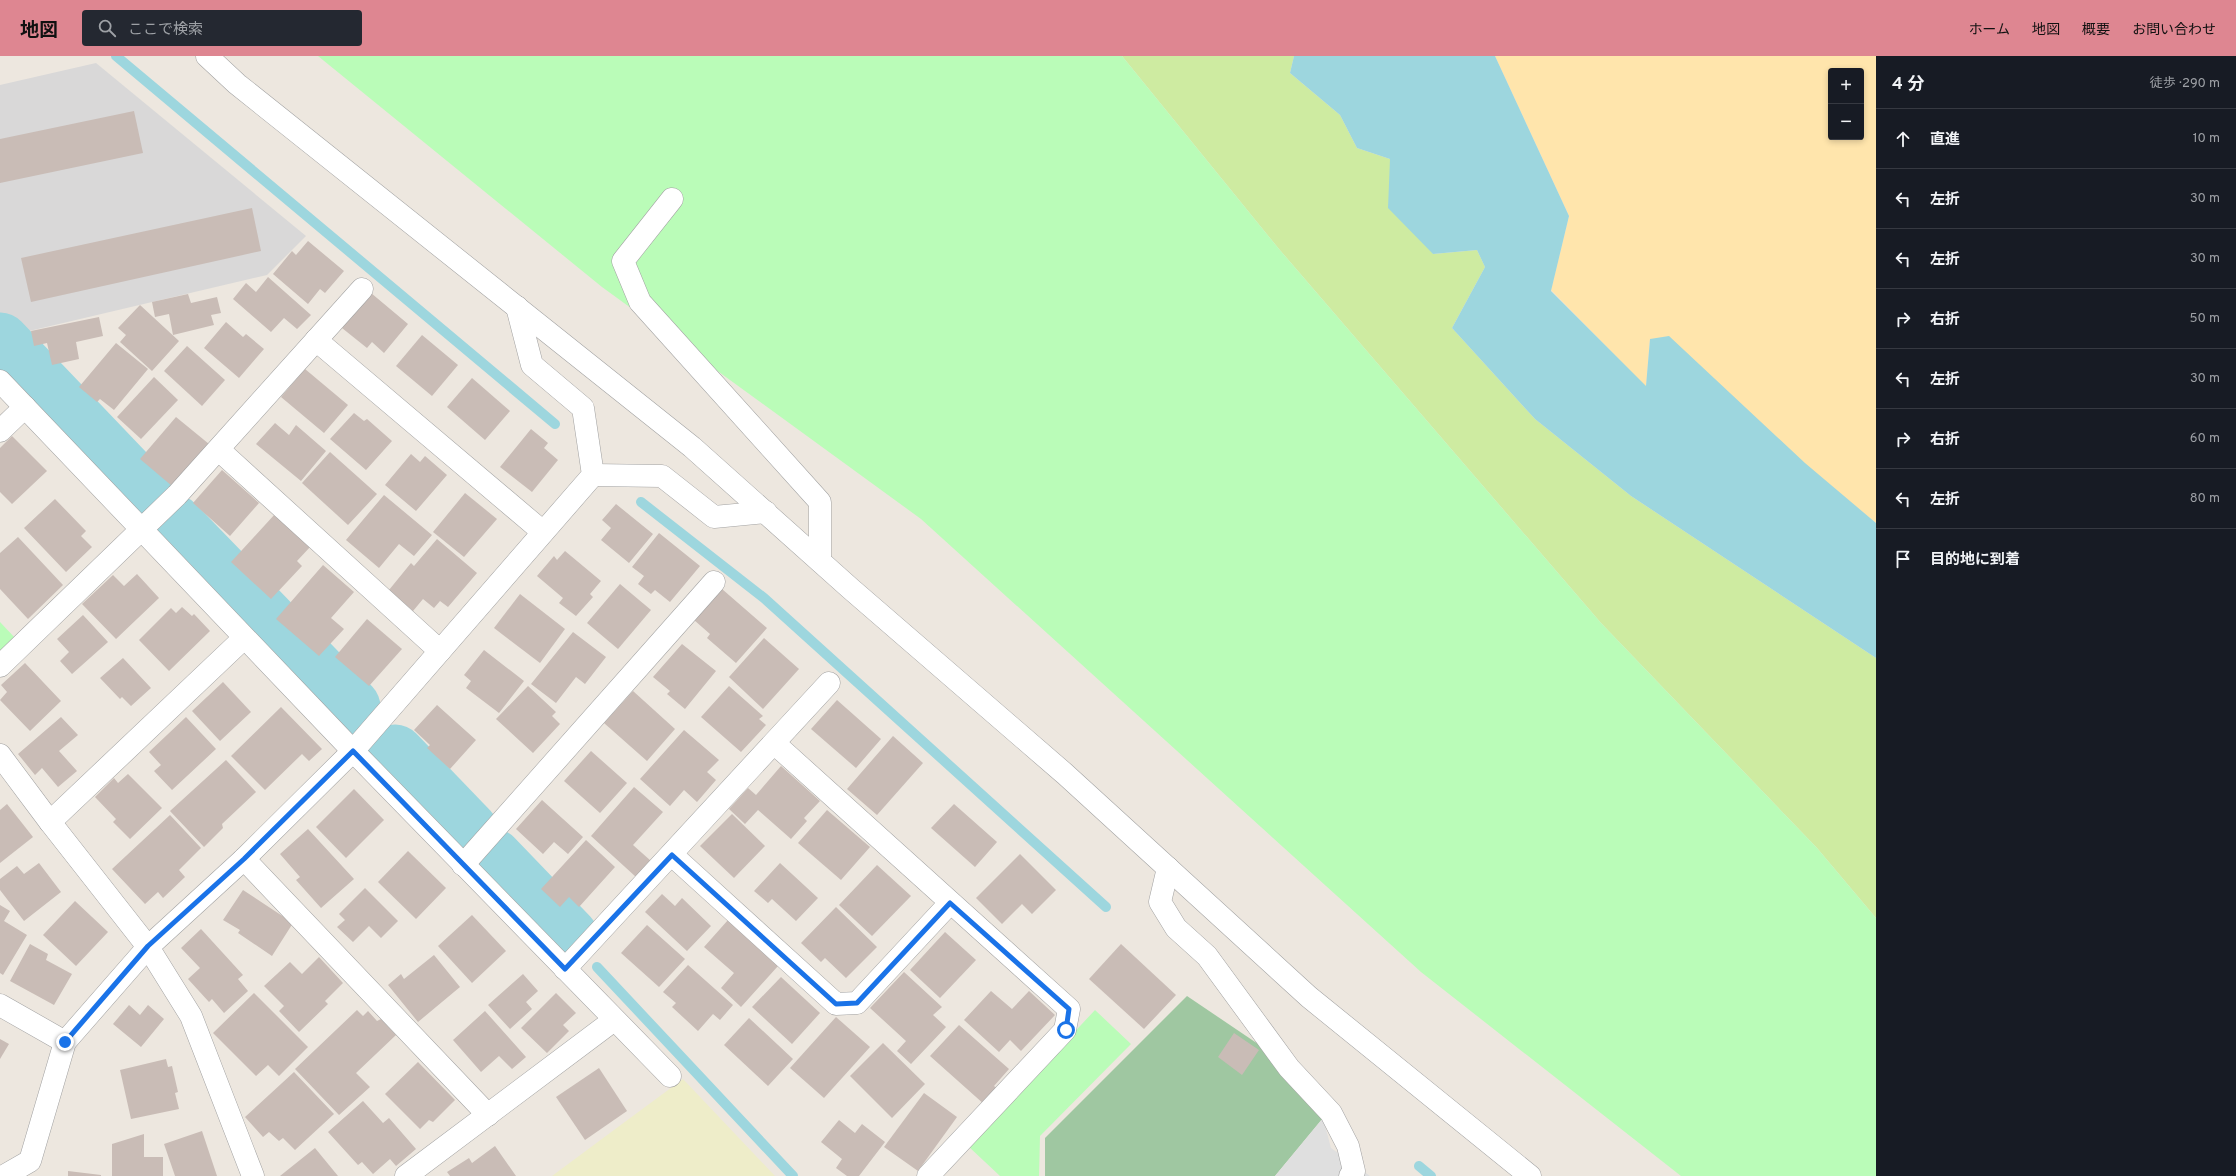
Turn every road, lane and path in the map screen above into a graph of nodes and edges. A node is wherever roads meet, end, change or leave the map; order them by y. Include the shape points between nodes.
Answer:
1 (207, 56) edge
2 (672, 199) dead end
3 (362, 289) dead end
4 (517, 307) junction
5 (316, 340) junction
6 (0, 381) edge
7 (25, 407) junction
8 (0, 431) edge
9 (219, 450) junction
10 (593, 475) junction
11 (766, 512) junction
12 (142, 528) junction
13 (543, 532) junction
14 (820, 561) junction
15 (714, 582) dead end
16 (244, 638) junction
17 (440, 651) junction
18 (0, 666) edge
19 (829, 684) dead end
20 (774, 744) junction
21 (353, 751) junction
22 (0, 755) edge
23 (50, 822) junction
24 (672, 855) junction
25 (244, 859) junction
26 (463, 865) junction
27 (1168, 868) junction
28 (950, 903) junction
29 (148, 946) junction
30 (565, 969) junction
31 (0, 1005) edge
32 (614, 1020) junction
33 (65, 1042) junction
34 (670, 1076) dead end
35 (488, 1115) junction
36 (4, 1176) edge
37 (253, 1176) edge
38 (406, 1176) edge
39 (928, 1176) edge
40 (1350, 1176) edge
41 (1530, 1176) edge

1 - 4 street via 237,84
2 - 14 street via 623,261 640,302 820,502
3 - 5 street
4 - 10 street via 532,365 583,408
4 - 11 street via 692,447
5 - 9 street
5 - 13 street
6 - 7 street
7 - 8 street
7 - 12 street
9 - 12 street
9 - 17 street
10 - 11 street via 662,476 714,517
10 - 13 street
11 - 14 street
12 - 16 street
12 - 18 street
13 - 17 street
14 - 27 street via 1065,774
15 - 26 street
16 - 21 street
16 - 23 street
17 - 21 street
19 - 20 street
20 - 24 street
20 - 28 street
21 - 25 street
21 - 26 street
22 - 23 street
23 - 29 street
24 - 28 street via 836,1004 857,1003
24 - 30 street
25 - 29 street
25 - 35 street
26 - 30 street
27 - 40 street via 1160,902 1176,928 1207,956 1289,1068 1331,1113 1348,1146 1354,1171
27 - 41 street via 1309,997
28 - 39 street via 1069,1009 1066,1030
29 - 33 street
29 - 37 street via 191,1016
30 - 32 street
31 - 33 street
32 - 34 street
32 - 35 street
33 - 36 street via 30,1161
35 - 38 street

